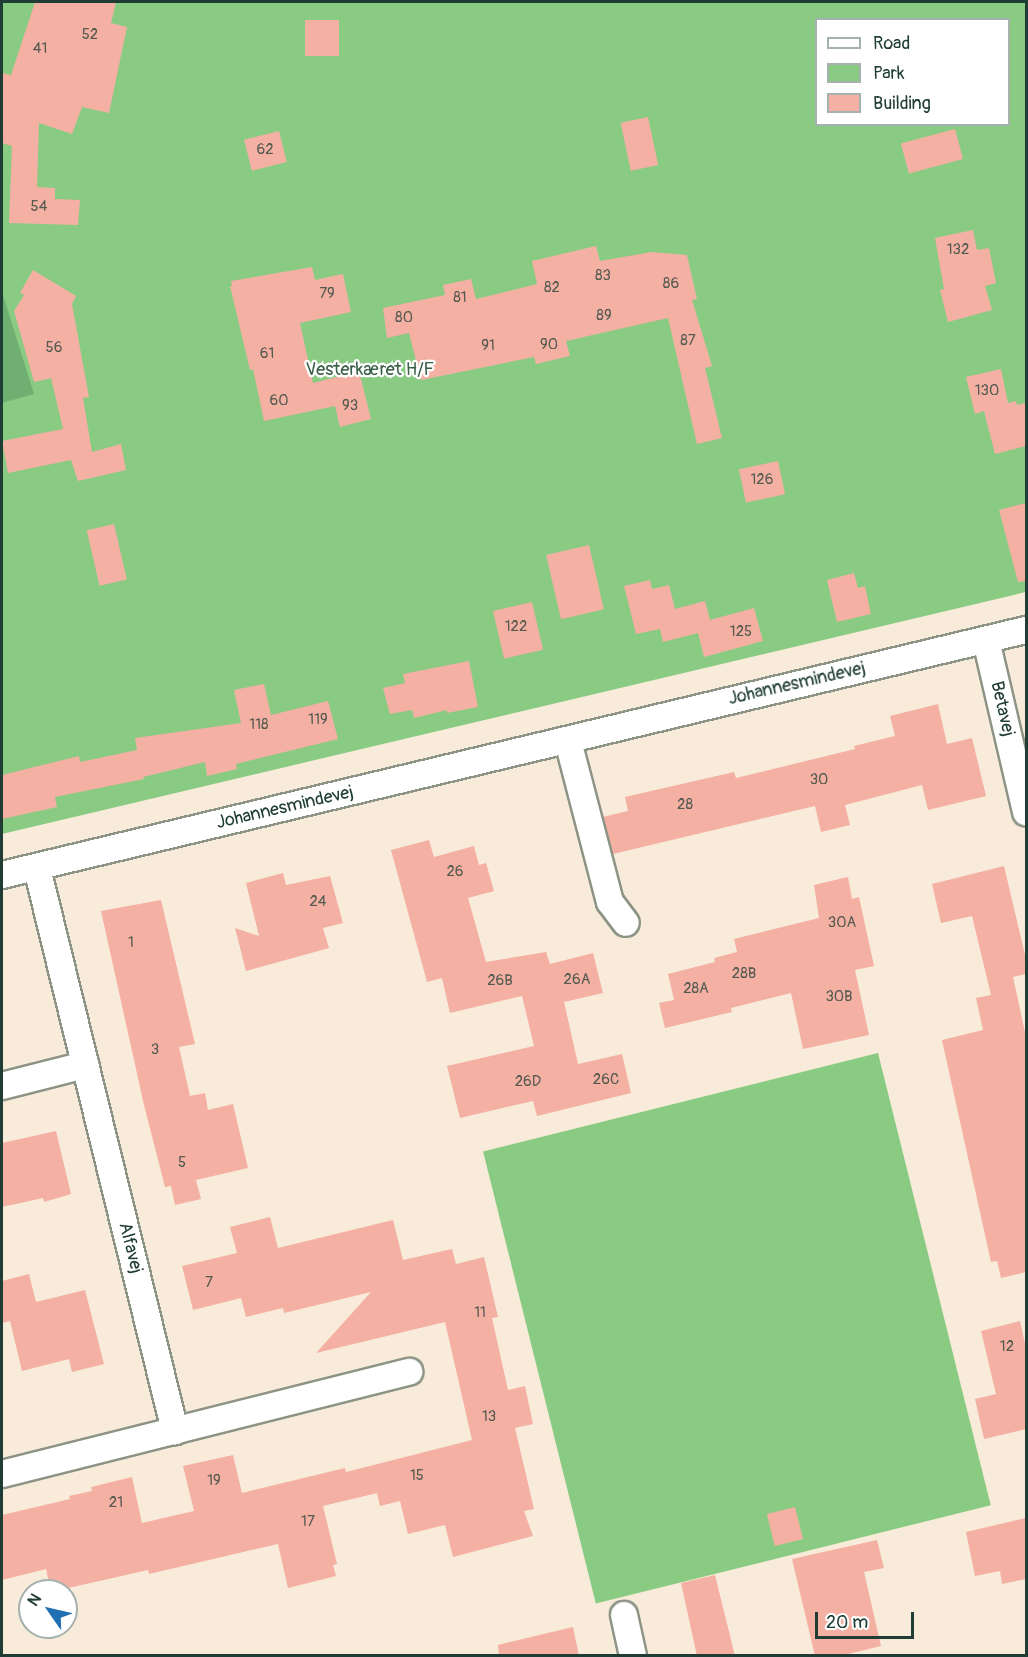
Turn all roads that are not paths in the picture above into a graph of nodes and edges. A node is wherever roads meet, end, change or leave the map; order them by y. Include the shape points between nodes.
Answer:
1 (1026, 630) edge
2 (986, 640) junction
3 (568, 741) junction
4 (1026, 812) edge
5 (36, 868) junction
6 (2, 875) edge
7 (627, 923) dead end
8 (85, 1065) junction
9 (2, 1086) edge
10 (409, 1372) dead end
11 (175, 1431) junction
12 (2, 1474) edge
13 (624, 1615) dead end
14 (633, 1656) edge

1 - 2 street, Johannesmindevej
2 - 3 street, Johannesmindevej
2 - 4 street, Betavej
3 - 5 street, Johannesmindevej
3 - 7 street via 610,902
5 - 6 street, Johannesmindevej
5 - 8 street, Alfavej
8 - 9 street
8 - 11 street, Alfavej
10 - 11 street
11 - 12 street
13 - 14 street

